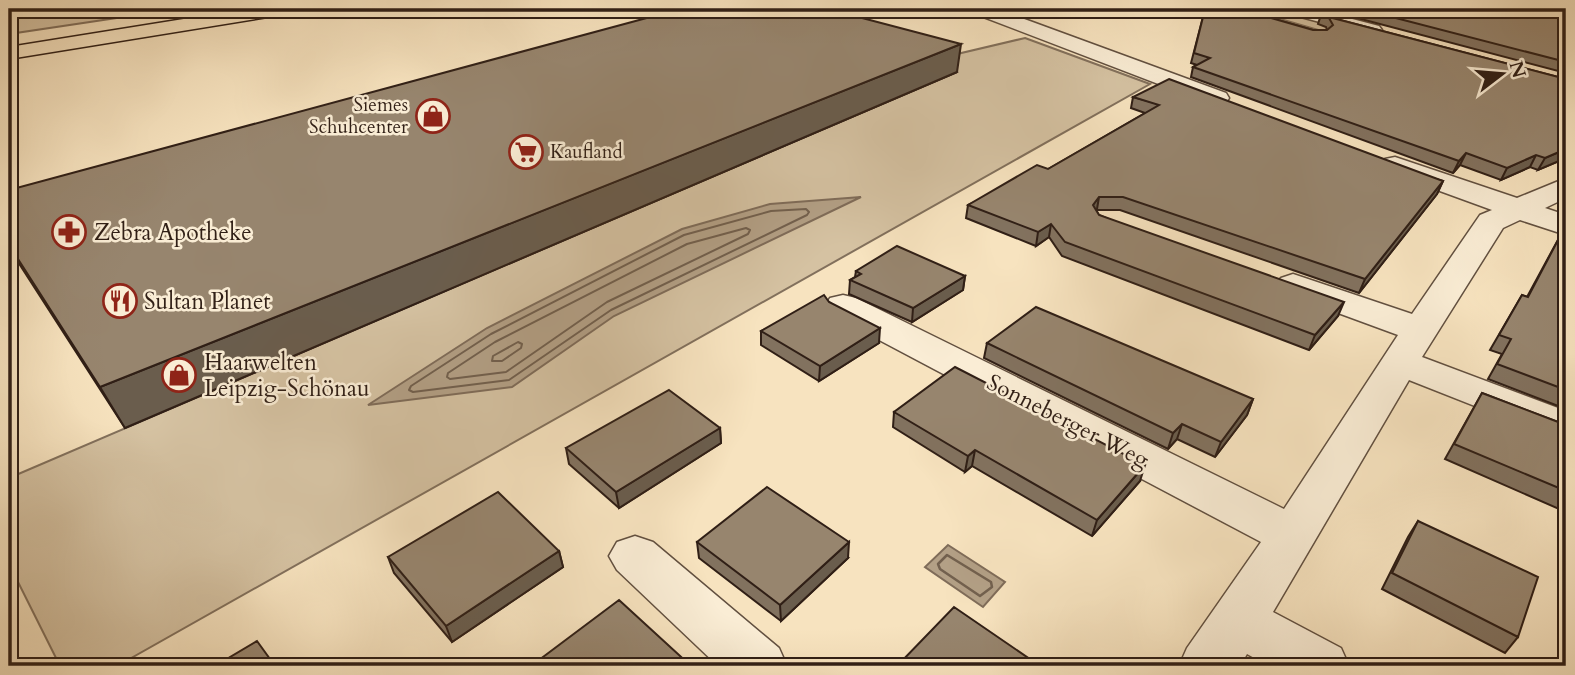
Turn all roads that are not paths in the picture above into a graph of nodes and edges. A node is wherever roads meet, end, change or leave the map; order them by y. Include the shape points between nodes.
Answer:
1 (215, 9) edge
2 (280, 9) edge
3 (980, 9) edge
4 (1293, 9) edge
5 (1275, 20) edge
6 (9, 41) edge
7 (1354, 43) junction
8 (1381, 51) edge
9 (9, 53) edge
10 (1246, 109) edge
11 (1374, 157) edge
12 (1566, 187) edge
13 (1514, 209) junction
14 (1566, 226) edge
15 (1264, 274) edge
16 (843, 306) edge
17 (1409, 346) junction
18 (1566, 427) edge
19 (1293, 536) junction
20 (635, 556) dead end
21 (1238, 620) junction
22 (758, 666) edge
23 (1208, 666) edge
24 (1320, 666) edge

1 - 6 main road
2 - 9 main road
3 - 10 street
4 - 7 street via 1387,34
5 - 7 street
7 - 8 street
11 - 13 street
12 - 13 street
13 - 14 street
13 - 17 street via 1491,222
15 - 17 street
16 - 19 street, Sonneberger Weg
17 - 18 street
17 - 19 street
19 - 21 street
20 - 22 street
21 - 23 street
21 - 24 street

